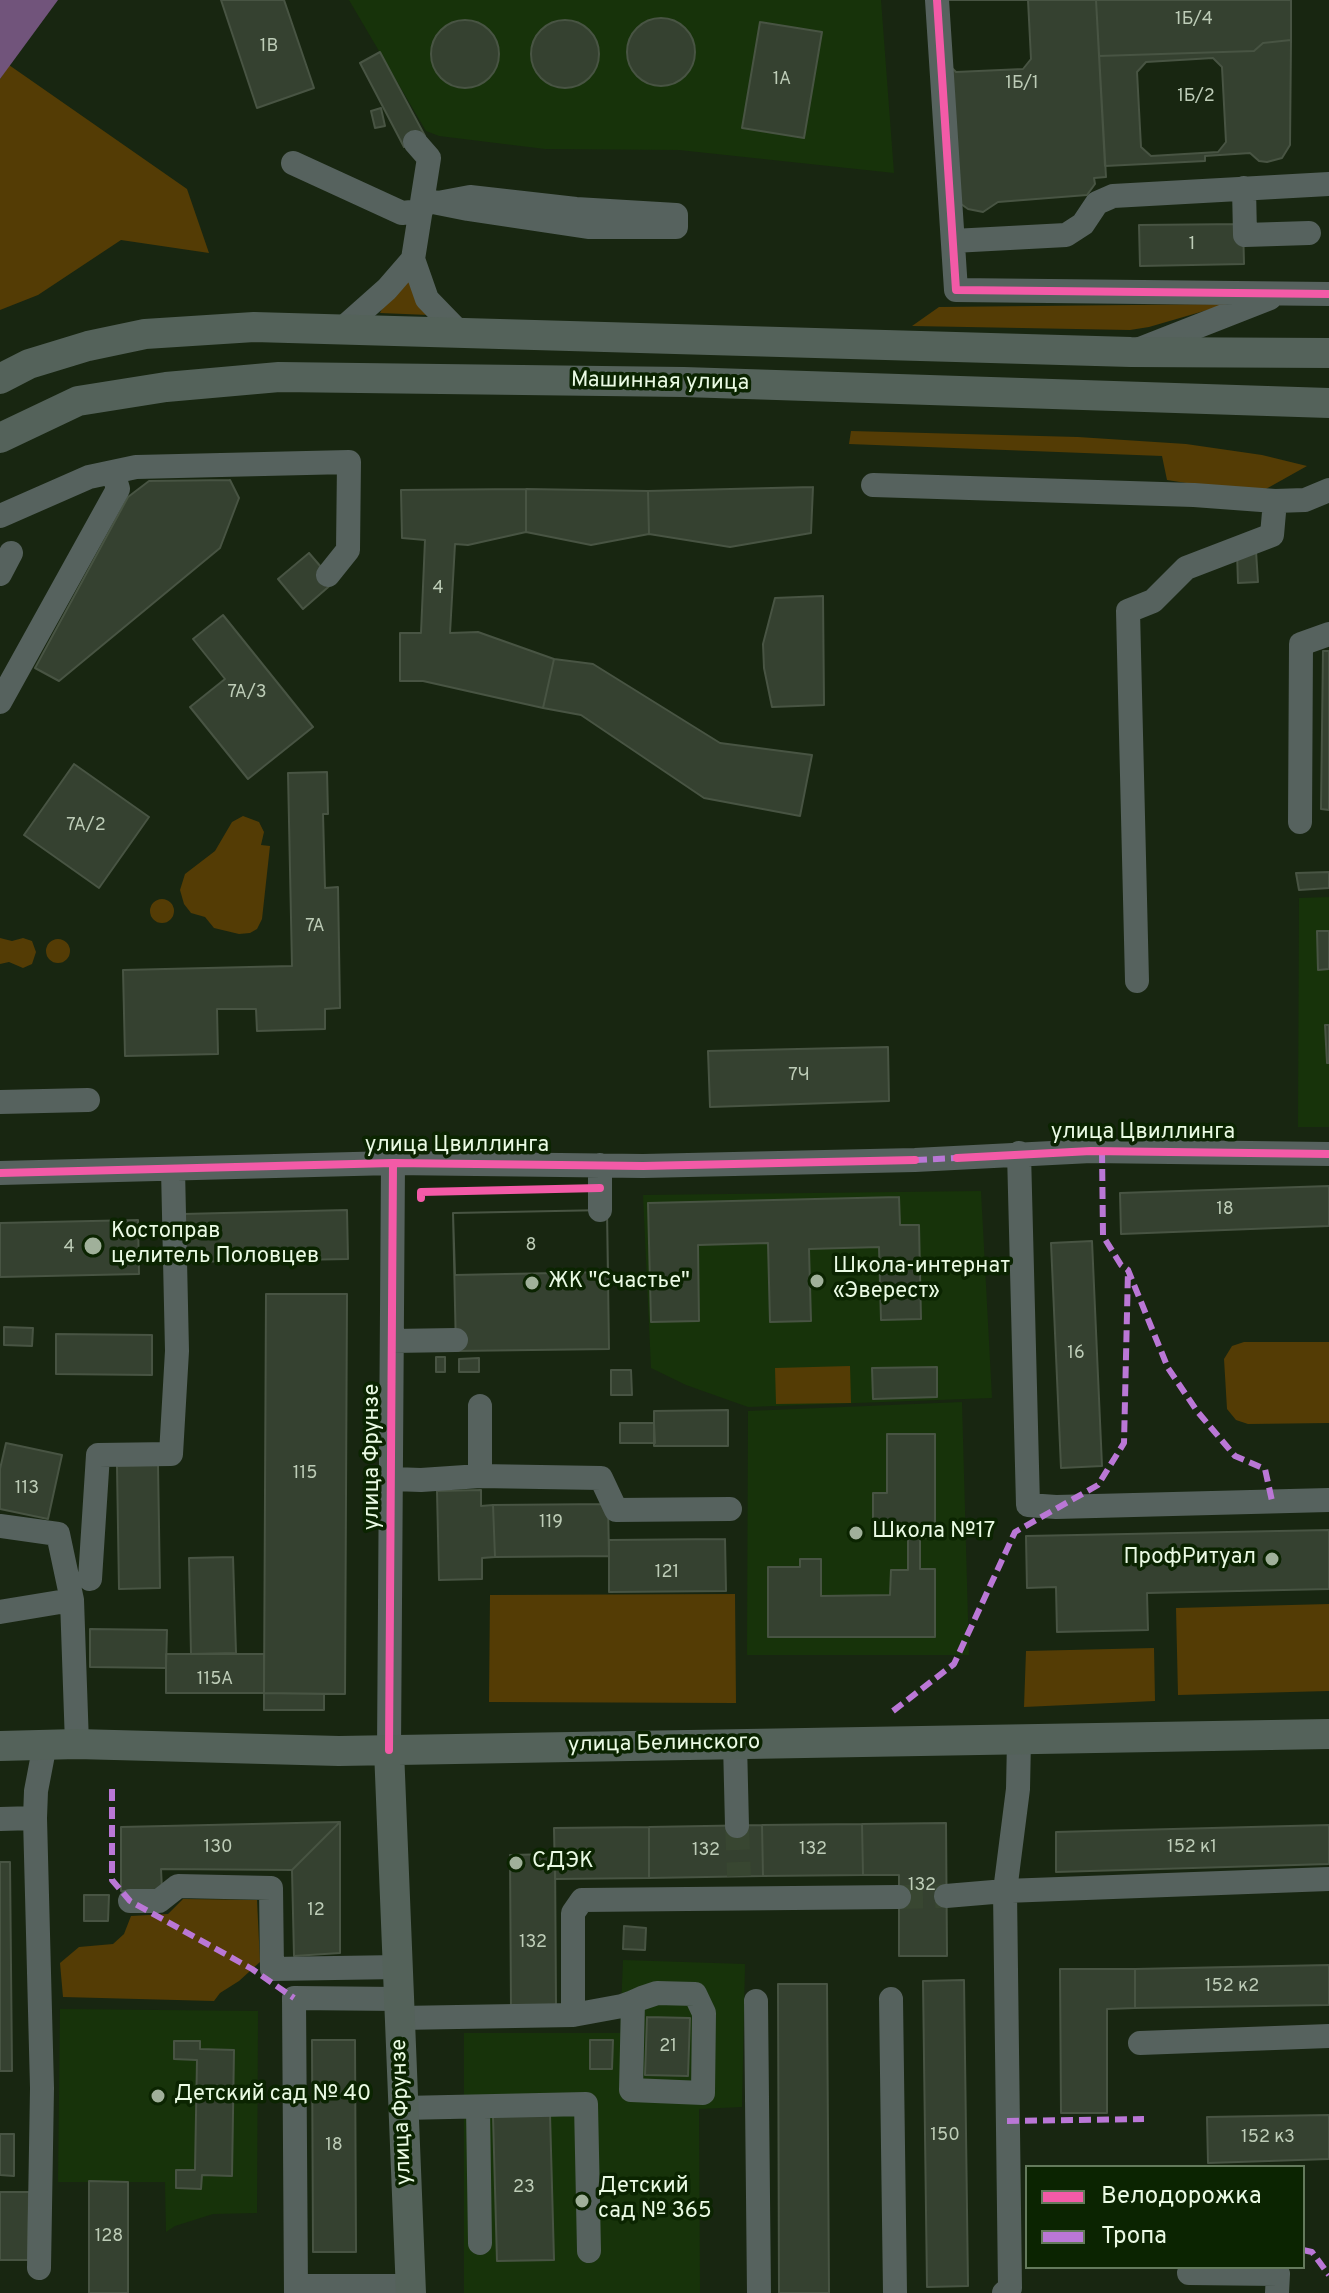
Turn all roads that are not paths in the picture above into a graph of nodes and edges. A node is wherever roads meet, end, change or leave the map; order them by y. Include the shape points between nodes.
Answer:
1 (937, 0) edge
2 (415, 142) dead end
3 (293, 163) dead end
4 (1329, 184) edge
5 (1244, 188) junction
6 (427, 205) junction
7 (1309, 233) dead end
8 (953, 241) junction
9 (413, 259) junction
10 (1283, 293) junction
11 (1329, 294) edge
12 (342, 329) junction
13 (459, 332) junction
14 (1131, 352) junction
15 (1329, 353) edge
16 (0, 379) edge
17 (1329, 403) edge
18 (0, 438) edge
19 (113, 472) junction
20 (873, 485) dead end
21 (1329, 490) edge
22 (1275, 501) junction
23 (0, 516) edge
24 (321, 568) dead end
25 (1329, 634) edge
26 (0, 702) edge
27 (1300, 822) dead end
28 (1137, 981) dead end
29 (88, 1100) dead end
30 (0, 1102) edge
31 (1019, 1153) junction
32 (1329, 1154) edge
33 (393, 1163) junction
34 (597, 1165) junction
35 (173, 1169) junction
36 (0, 1173) edge
37 (598, 1210) dead end
38 (456, 1340) dead end
39 (392, 1341) junction
40 (480, 1406) dead end
41 (480, 1476) junction
42 (393, 1479) junction
43 (1329, 1500) edge
44 (730, 1509) dead end
45 (0, 1526) edge
46 (90, 1579) dead end
47 (72, 1600) junction
48 (0, 1612) edge
49 (1329, 1734) edge
50 (1019, 1740) junction
51 (735, 1743) junction
52 (45, 1744) junction
53 (77, 1744) junction
54 (0, 1746) edge
55 (389, 1750) junction
56 (35, 1818) junction
57 (0, 1819) edge
58 (737, 1826) tunnel mouth
59 (1329, 1879) edge
60 (1005, 1891) junction
61 (946, 1896) tunnel mouth
62 (899, 1897) tunnel mouth
63 (130, 1901) dead end
64 (399, 1967) junction
65 (891, 1999) dead end
66 (756, 2001) dead end
67 (633, 2002) junction
68 (400, 2008) junction
69 (573, 2015) junction
70 (1329, 2036) edge
71 (1140, 2043) dead end
72 (478, 2107) junction
73 (403, 2108) junction
74 (480, 2243) dead end
75 (589, 2251) dead end
76 (39, 2268) dead end
77 (1189, 2273) dead end
78 (410, 2289) edge
79 (296, 2290) edge
80 (1008, 2291) edge
81 (759, 2293) edge
82 (895, 2293) edge
83 (1277, 2293) edge

1 - 8 street
2 - 6 street via 429,158
3 - 6 street via 402,213
4 - 5 street
5 - 7 street via 1245,235
5 - 8 street via 1113,196 1097,203 1083,224 1066,235
6 - 6 street via 588,227 676,227 676,215 470,197
6 - 9 street
8 - 10 street via 956,290
9 - 12 street
9 - 13 street via 427,299
10 - 11 street
10 - 14 street
12 - 13 main road, Машинная улица
12 - 16 main road, Машинная улица via 254,327 145,334 29,364
13 - 14 main road, Машинная улица
14 - 15 main road, Машинная улица
17 - 18 main road, Машинная улица via 684,382 279,377 78,401
19 - 23 street via 89,477
19 - 24 street via 136,467 349,462 348,550
19 - 26 street via 118,489
20 - 22 street
21 - 22 street via 1305,500
22 - 28 street via 1272,535 1186,568 1153,601 1128,611
25 - 27 street via 1301,644
29 - 30 street
31 - 32 street, улица Цвиллинга
31 - 34 street, улица Цвиллинга via 915,1160
31 - 43 street via 1028,1505
33 - 34 street, улица Цвиллинга
33 - 35 street, улица Цвиллинга
33 - 39 street, улица Фрунзе
34 - 37 street
35 - 36 street, улица Цвиллинга
35 - 46 street via 177,1351 171,1454 98,1455
38 - 39 street
39 - 42 street, улица Фрунзе
40 - 41 street
41 - 42 street
41 - 44 street via 601,1478 616,1510
42 - 55 street, улица Фрунзе
45 - 47 street via 58,1534
47 - 48 street
47 - 53 street
49 - 50 main road, улица Белинского
50 - 51 main road, улица Белинского
50 - 60 street
51 - 55 main road, улица Белинского
51 - 58 street
52 - 53 main road, улица Белинского
52 - 54 main road, улица Белинского
52 - 56 street
53 - 55 main road, улица Белинского
55 - 64 main road, улица Фрунзе
56 - 57 street
56 - 76 street via 42,2088
59 - 60 street
60 - 61 street
60 - 80 street
62 - 69 street via 739,1888 582,1900 573,1913
63 - 64 street via 159,1901 178,1886 271,1888 272,1969
64 - 68 main road, улица Фрунзе
65 - 82 street
66 - 81 street
67 - 67 street via 657,1993 695,1994 704,2013 703,2093 631,2090
67 - 69 street
68 - 69 street
68 - 73 main road, улица Фрунзе
68 - 79 street via 294,1998
70 - 71 street
72 - 73 street
72 - 74 street
72 - 75 street via 586,2104
73 - 78 main road, улица Фрунзе
77 - 83 street via 1278,2274
78 - 79 street

